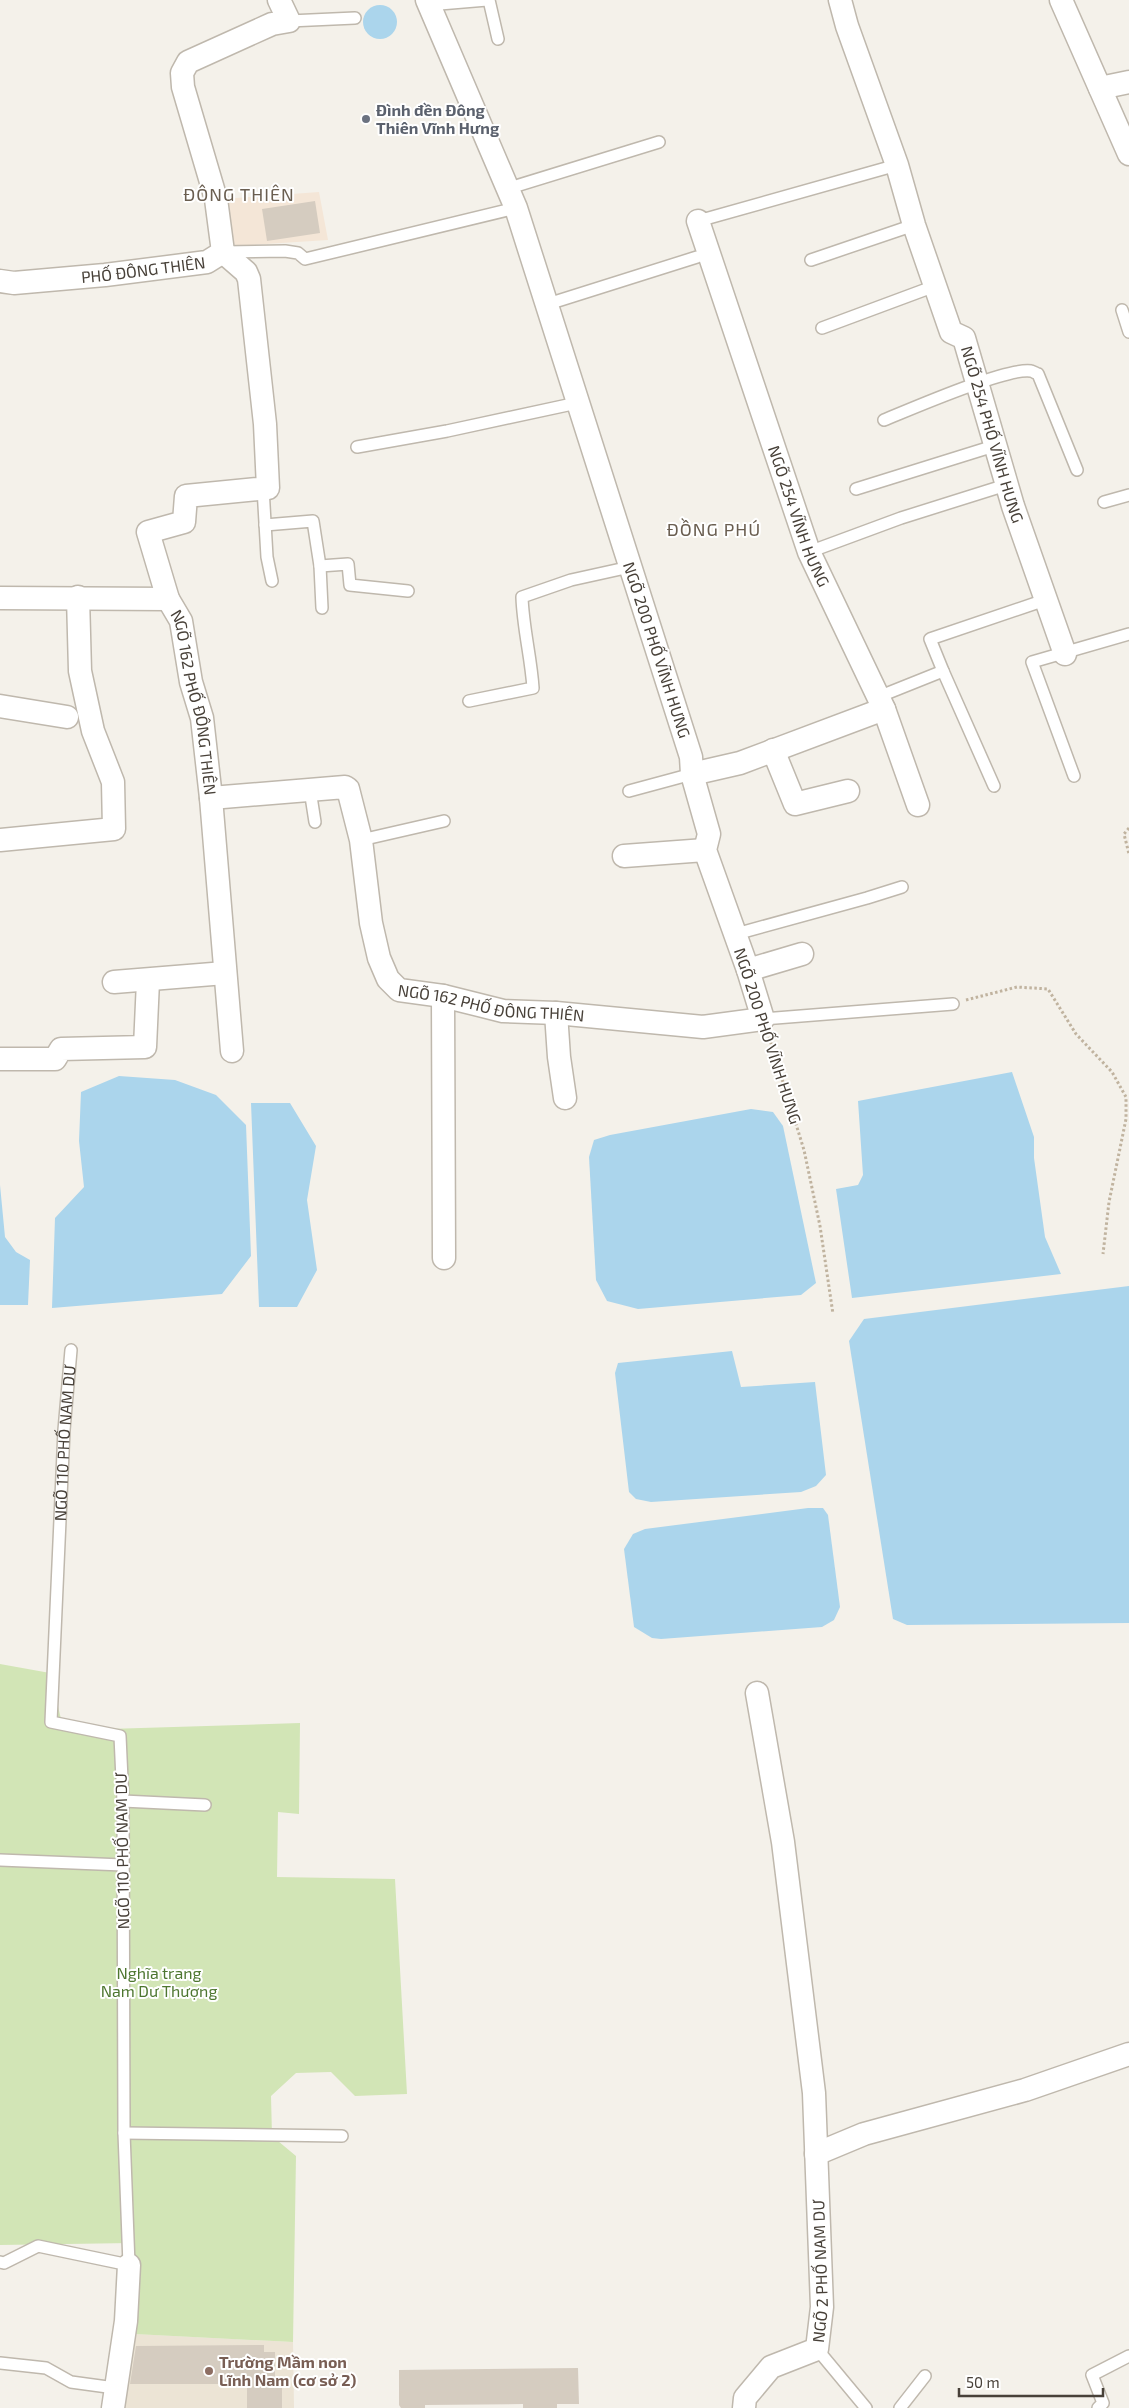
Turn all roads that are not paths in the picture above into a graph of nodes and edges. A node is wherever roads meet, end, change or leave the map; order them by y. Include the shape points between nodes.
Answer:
1 (279, 0) edge
2 (488, 0) edge
3 (840, 0) edge
4 (1061, 0) edge
5 (427, 3) edge
6 (355, 18) dead end
7 (289, 21) junction
8 (498, 38) dead end
9 (1129, 82) edge
10 (1100, 88) junction
11 (660, 142) dead end
12 (1129, 154) edge
13 (897, 165) junction
14 (511, 198) junction
15 (698, 221) joint
16 (914, 225) junction
17 (223, 252) junction
18 (697, 257) dead end
19 (811, 260) dead end
20 (0, 281) edge
21 (936, 286) junction
22 (548, 304) junction
23 (1122, 310) dead end
24 (822, 328) dead end
25 (1129, 332) edge
26 (978, 383) junction
27 (577, 403) junction
28 (884, 420) dead end
29 (357, 446) dead end
30 (994, 446) junction
31 (1077, 470) dead end
32 (1006, 485) junction
33 (263, 488) junction
34 (856, 489) dead end
35 (1129, 495) edge
36 (1104, 502) dead end
37 (265, 525) junction
38 (810, 552) junction
39 (320, 566) junction
40 (630, 567) junction
41 (272, 581) dead end
42 (408, 590) dead end
43 (0, 598) edge
44 (78, 598) junction
45 (168, 600) junction
46 (1045, 600) junction
47 (322, 608) dead end
48 (1129, 634) edge
49 (1065, 654) junction
50 (943, 671) junction
51 (469, 701) dead end
52 (881, 703) junction
53 (0, 706) edge
54 (67, 717) dead end
55 (773, 750) junction
56 (692, 774) junction
57 (1074, 776) dead end
58 (994, 786) dead end
59 (310, 790) junction
60 (629, 791) dead end
61 (848, 791) dead end
62 (211, 798) junction
63 (918, 805) dead end
64 (444, 821) dead end
65 (315, 822) dead end
66 (0, 840) edge
67 (361, 840) junction
68 (705, 850) junction
69 (624, 856) dead end
70 (902, 887) dead end
71 (736, 934) junction
72 (802, 954) dead end
73 (748, 970) junction
74 (225, 973) junction
75 (148, 980) junction
76 (114, 982) dead end
77 (442, 996) junction
78 (953, 1004) road end
79 (556, 1013) junction
80 (763, 1019) junction
81 (232, 1051) dead end
82 (0, 1059) edge
83 (565, 1098) dead end
84 (444, 1258) dead end
85 (72, 1350) dead end
86 (757, 1693) dead end
87 (123, 1801) junction
88 (205, 1805) dead end
89 (0, 1860) edge
90 (123, 1865) junction
91 (1129, 2054) edge
92 (124, 2134) junction
93 (342, 2136) dead end
94 (816, 2154) junction
95 (0, 2262) edge
96 (129, 2265) junction
97 (817, 2349) junction
98 (1129, 2356) edge
99 (0, 2363) edge
100 (925, 2376) dead end
101 (114, 2398) edge
102 (744, 2408) edge
103 (866, 2408) edge
104 (900, 2408) edge
105 (1098, 2408) edge

1 - 7 street
2 - 5 lane
2 - 8 lane
3 - 13 street, NGÕ 254 PHỐ VĨNH HƯNG
4 - 10 street
5 - 14 street, NGÕ 200 PHỐ VĨNH HƯNG
6 - 7 lane
7 - 17 street, PHỐ ĐÔNG THIÊN via 272,24 188,62 182,73 183,87 216,199
9 - 10 street
10 - 12 street
11 - 14 lane
13 - 15 lane
13 - 16 street, NGÕ 254 PHỐ VĨNH HƯNG
14 - 17 lane via 305,259 298,252
14 - 22 street, NGÕ 200 PHỐ VĨNH HƯNG
15 - 38 street, NGÕ 254 VĨNH HƯNG
16 - 19 lane
16 - 21 street, NGÕ 254 PHỐ VĨNH HƯNG
17 - 20 street, PHỐ ĐÔNG THIÊN via 207,262 105,275 14,283
17 - 33 street via 246,272 249,279 265,433 268,488
18 - 22 lane
21 - 24 lane
21 - 26 street, NGÕ 254 PHỐ VĨNH HƯNG via 951,332 964,338
22 - 27 street, NGÕ 200 PHỐ VĨNH HƯNG
23 - 25 lane
26 - 28 lane
26 - 30 street, NGÕ 254 PHỐ VĨNH HƯNG
26 - 31 lane via 1016,372 1038,374
27 - 29 lane via 447,431
27 - 40 street, NGÕ 200 PHỐ VĨNH HƯNG
30 - 32 street, NGÕ 254 PHỐ VĨNH HƯNG
30 - 34 lane
32 - 38 lane via 901,518
32 - 46 street, NGÕ 254 PHỐ VĨNH HƯNG
33 - 37 lane
33 - 45 street, NGÕ 162 PHỐ ĐÔNG THIÊN via 186,496 184,522 148,532
35 - 36 lane
37 - 39 lane via 313,521
37 - 41 lane
38 - 52 street, NGÕ 254 VĨNH HƯNG
39 - 42 lane via 348,564 350,585
39 - 47 lane
40 - 51 lane via 571,580 522,597 533,688
40 - 56 street, NGÕ 200 PHỐ VĨNH HƯNG via 691,757
43 - 44 street
44 - 45 street
44 - 66 street via 80,670 93,731 113,782 114,829
45 - 62 street, NGÕ 162 PHỐ ĐÔNG THIÊN via 181,621 191,682 202,718
46 - 49 street, NGÕ 254 PHỐ VĨNH HƯNG
46 - 50 lane via 930,639
48 - 49 lane
49 - 57 lane via 1032,662
50 - 52 lane
50 - 58 lane
52 - 55 street
52 - 63 street, NGÕ 254 VĨNH HƯNG
53 - 54 street
55 - 56 street via 740,763
55 - 61 street via 795,804
56 - 60 lane
56 - 68 street, NGÕ 200 PHỐ VĨNH HƯNG via 709,834
59 - 62 street, NGÕ 162 PHỐ ĐÔNG THIÊN
59 - 65 lane
59 - 67 street, NGÕ 162 PHỐ ĐÔNG THIÊN via 348,789
62 - 74 street
64 - 67 lane
67 - 77 street, NGÕ 162 PHỐ ĐÔNG THIÊN via 371,923 382,968 399,990
68 - 69 street
68 - 71 street, NGÕ 200 PHỐ VĨNH HƯNG
70 - 71 lane
71 - 73 street, NGÕ 200 PHỐ VĨNH HƯNG
72 - 73 street
73 - 80 street, NGÕ 200 PHỐ VĨNH HƯNG
74 - 75 street
74 - 81 street
75 - 76 street
75 - 82 street via 145,1047 61,1048 55,1059
77 - 79 street, NGÕ 162 PHỐ ĐÔNG THIÊN via 503,1011
77 - 84 street
78 - 80 lane
79 - 80 street, NGÕ 162 PHỐ ĐÔNG THIÊN via 703,1026
79 - 83 street
85 - 87 lane, NGÕ 110 PHỐ NAM DƯ via 64,1430 51,1722 120,1736
86 - 94 street, NGÕ 2 PHỐ NAM DƯ via 783,1842 814,2094
87 - 88 lane
87 - 90 lane, NGÕ 110 PHỐ NAM DƯ
89 - 90 lane
90 - 92 lane, NGÕ 110 PHỐ NAM DƯ
91 - 94 street via 1024,2090 864,2134
92 - 93 lane
92 - 96 lane, NGÕ 110 PHỐ NAM DƯ
94 - 97 street, NGÕ 2 PHỐ NAM DƯ via 822,2307
95 - 96 lane via 38,2246
96 - 101 street, NGÕ 110 PHỐ NAM DƯ via 126,2321
97 - 102 street, NGÕ 2 PHỐ NAM DƯ via 771,2367 745,2398
97 - 103 lane
98 - 105 lane via 1092,2375 1103,2403
99 - 101 lane via 46,2368 71,2382
100 - 104 lane

